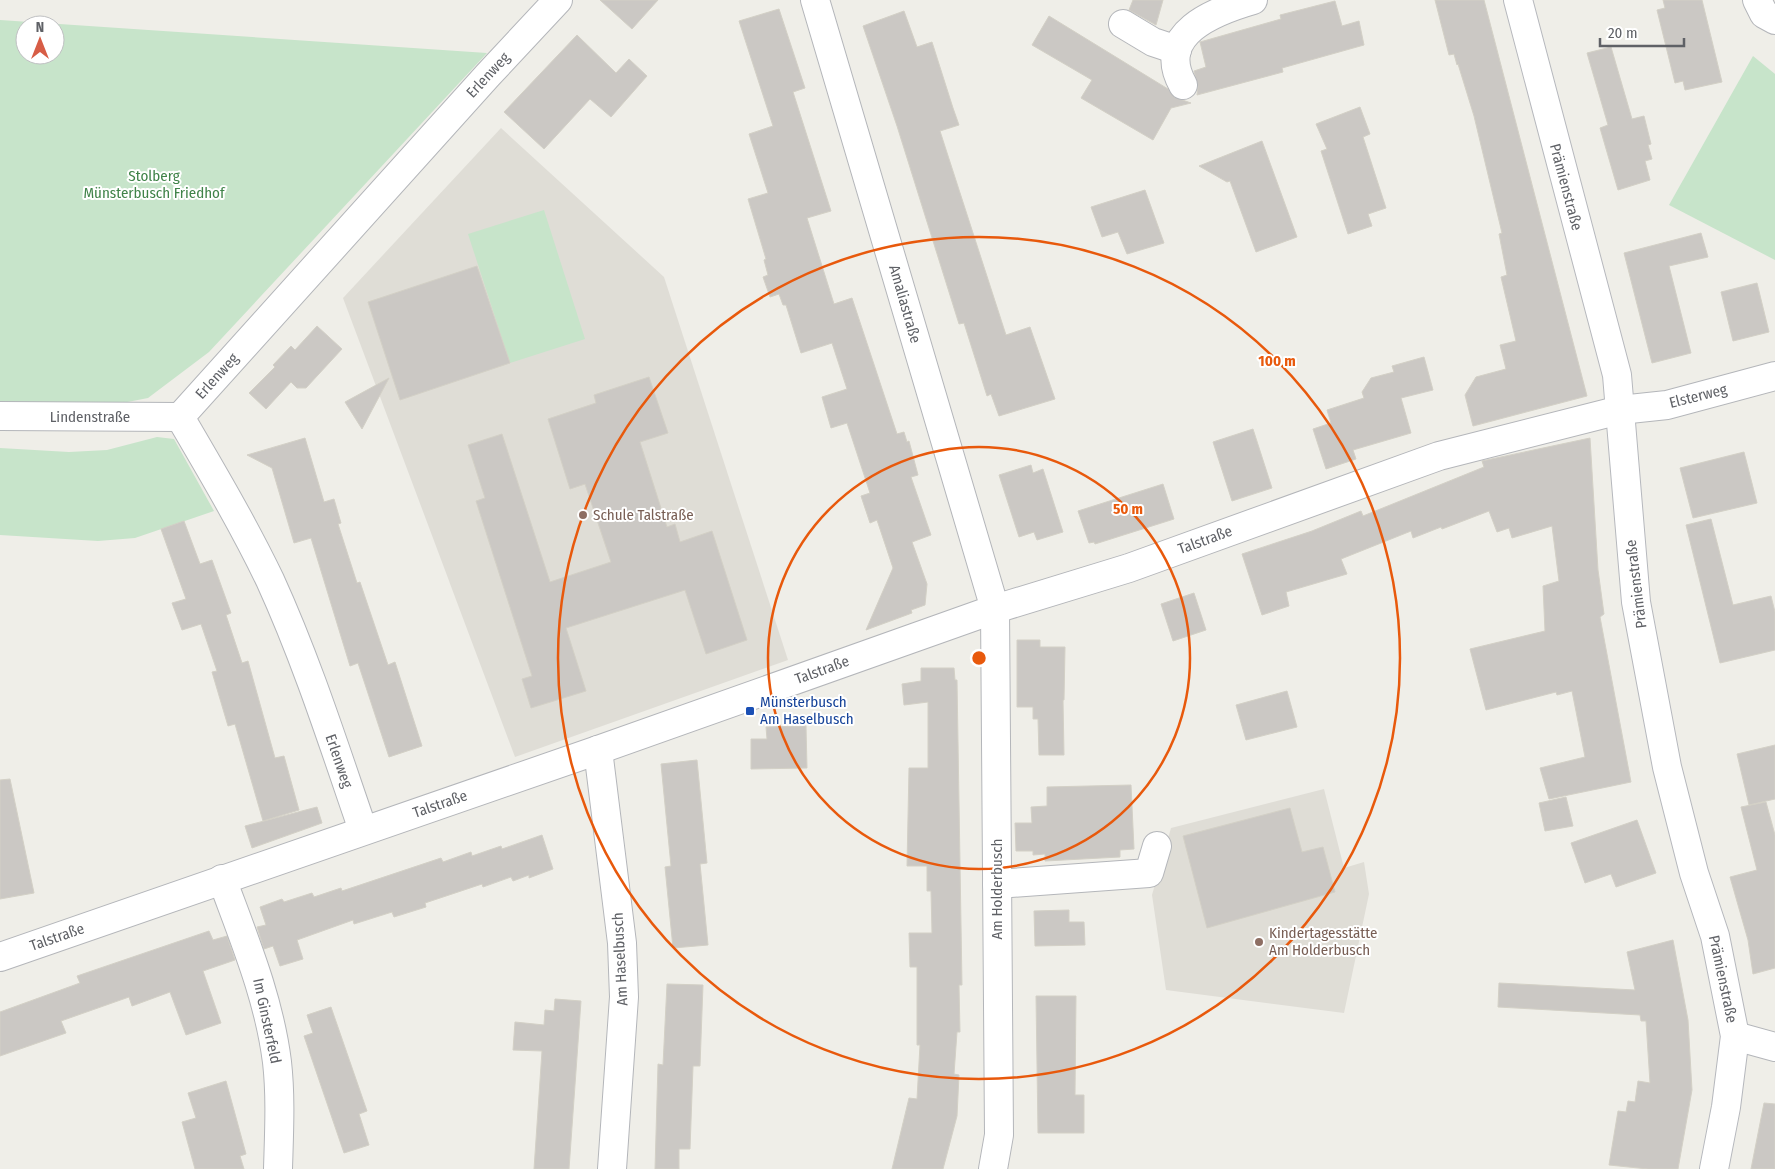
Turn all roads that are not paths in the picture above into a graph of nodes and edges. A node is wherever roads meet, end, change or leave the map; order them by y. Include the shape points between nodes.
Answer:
1 (558, 0) edge
2 (816, 0) edge
3 (1253, 0) edge
4 (1518, 0) edge
5 (1756, 0) edge
6 (1775, 20) edge
7 (1123, 24) dead end
8 (1177, 50) junction
9 (1183, 85) dead end
10 (1775, 376) edge
11 (1620, 410) junction
12 (0, 416) edge
13 (180, 417) junction
14 (995, 609) junction
15 (598, 750) junction
16 (363, 830) junction
17 (1157, 846) dead end
18 (222, 880) junction
19 (997, 884) junction
20 (0, 957) edge
21 (1735, 1036) junction
22 (1775, 1047) edge
23 (278, 1169) edge
24 (612, 1169) edge
25 (993, 1169) edge
26 (1714, 1169) edge

1 - 13 street, Erlenweg
2 - 14 street, Amaliastraße
3 - 8 street via 1223,9 1196,23
4 - 11 street, Prämienstraße via 1617,375
5 - 6 street via 1764,14
7 - 8 street via 1153,42
8 - 9 street via 1176,68
10 - 11 street, Elsterweg via 1667,405
11 - 14 street, Talstraße via 1439,456 1129,568
11 - 21 street, Prämienstraße via 1640,622 1666,768 1694,873 1715,936
12 - 13 street, Lindenstraße
13 - 16 street, Erlenweg via 231,504 270,581 311,682
14 - 15 street, Talstraße
14 - 19 street, Am Holderbusch
15 - 16 street, Talstraße
15 - 24 street, Am Haselbusch via 622,943 624,997
16 - 18 street, Talstraße
17 - 19 street via 1149,873
18 - 20 street, Talstraße
18 - 23 street, Im Ginsterfeld via 268,1010 277,1063
19 - 25 street, Am Holderbusch via 999,1135
21 - 22 street
21 - 26 street, Prämienstraße

